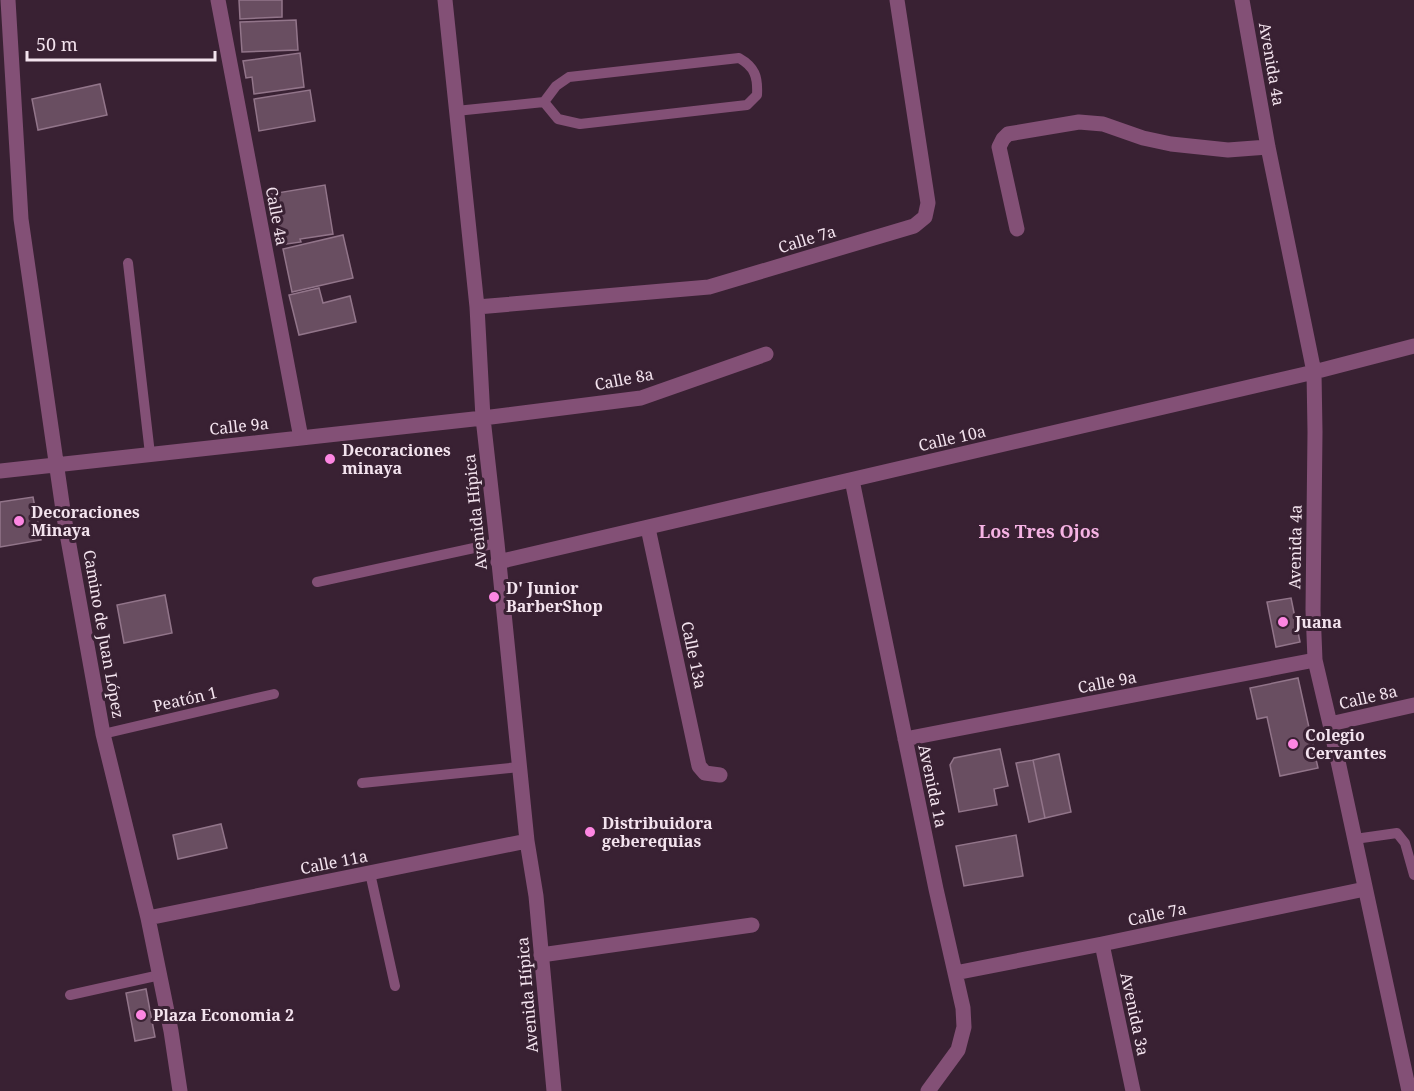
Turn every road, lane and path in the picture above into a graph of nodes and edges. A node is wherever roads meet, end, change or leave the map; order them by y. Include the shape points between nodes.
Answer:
1 (8, 0) edge
2 (218, 0) edge
3 (445, 0) edge
4 (897, 0) edge
5 (1242, 0) edge
6 (544, 102) junction
7 (456, 111) junction
8 (1268, 147) junction
9 (1017, 229) dead end
10 (128, 263) dead end
11 (477, 307) junction
12 (1414, 346) edge
13 (766, 354) dead end
14 (1314, 372) junction
15 (483, 418) junction
16 (301, 438) junction
17 (150, 454) junction
18 (56, 465) junction
19 (0, 471) edge
20 (852, 480) junction
21 (648, 528) junction
22 (497, 543) junction
23 (498, 562) junction
24 (317, 582) dead end
25 (1315, 660) junction
26 (274, 694) dead end
27 (1414, 705) edge
28 (1330, 724) junction
29 (104, 734) junction
30 (905, 739) junction
31 (519, 766) junction
32 (720, 775) dead end
33 (362, 783) dead end
34 (1355, 839) junction
35 (527, 841) junction
36 (370, 873) junction
37 (1414, 876) edge
38 (1365, 889) junction
39 (148, 918) junction
40 (752, 925) dead end
41 (1102, 944) junction
42 (541, 955) junction
43 (955, 973) junction
44 (160, 975) junction
45 (395, 986) dead end
46 (70, 995) dead end
47 (180, 1091) edge
48 (554, 1091) edge
49 (928, 1091) edge
50 (1133, 1091) edge
51 (1409, 1091) edge

1 - 18 street, Camino de Juan López via 21,219
2 - 16 street, Calle 4a
3 - 7 street, Avenida Hípica
4 - 11 street, Calle 7a via 928,203 925,217 914,226 709,287
5 - 8 street, Avenida 4a
6 - 6 lane via 558,119 580,124 747,105 757,95 758,82 750,64 739,58 569,77
6 - 7 lane
7 - 11 street, Avenida Hípica
8 - 9 street via 1228,150 1171,144 1103,124 1079,122 1008,134 999,147
8 - 14 street, Avenida 4a
10 - 17 lane
11 - 15 street, Avenida Hípica
12 - 14 street, Calle 10a
13 - 15 street, Calle 8a via 641,398
14 - 20 street, Calle 10a
14 - 25 street, Avenida 4a
15 - 16 street, Calle 9a
15 - 22 street, Avenida Hípica
16 - 17 street, Calle 9a
17 - 18 street, Calle 9a
18 - 19 street, Calle 9a
18 - 29 street, Camino de Juan López
20 - 21 street, Calle 10a
20 - 30 street, Avenida 1a
21 - 23 street, Calle 10a
21 - 32 street, Calle 13a via 699,766 705,773
22 - 23 street, Avenida Hípica
22 - 24 lane
23 - 31 street, Avenida Hípica
25 - 28 street, Avenida 4a
25 - 30 street, Calle 9a
26 - 29 lane, Peatón 1
27 - 28 street, Calle 8a
28 - 34 street, Avenida 4a
29 - 39 street, Camino de Juan López
30 - 43 street, Avenida 1a
31 - 33 lane
31 - 35 street, Avenida Hípica
34 - 37 lane via 1397,833 1405,843
34 - 38 street, Avenida 4a
35 - 36 street, Calle 11a
35 - 42 street, Avenida Hípica
36 - 39 street, Calle 11a
36 - 45 lane
38 - 41 street, Calle 7a
38 - 51 street, Avenida 4a
39 - 44 street, Camino de Juan López
40 - 42 street
41 - 43 street, Calle 7a
41 - 50 street, Avenida 3a
42 - 48 street, Avenida Hípica
43 - 49 street, Avenida 1a via 964,1027 958,1050
44 - 46 lane
44 - 47 street, Camino de Juan López

